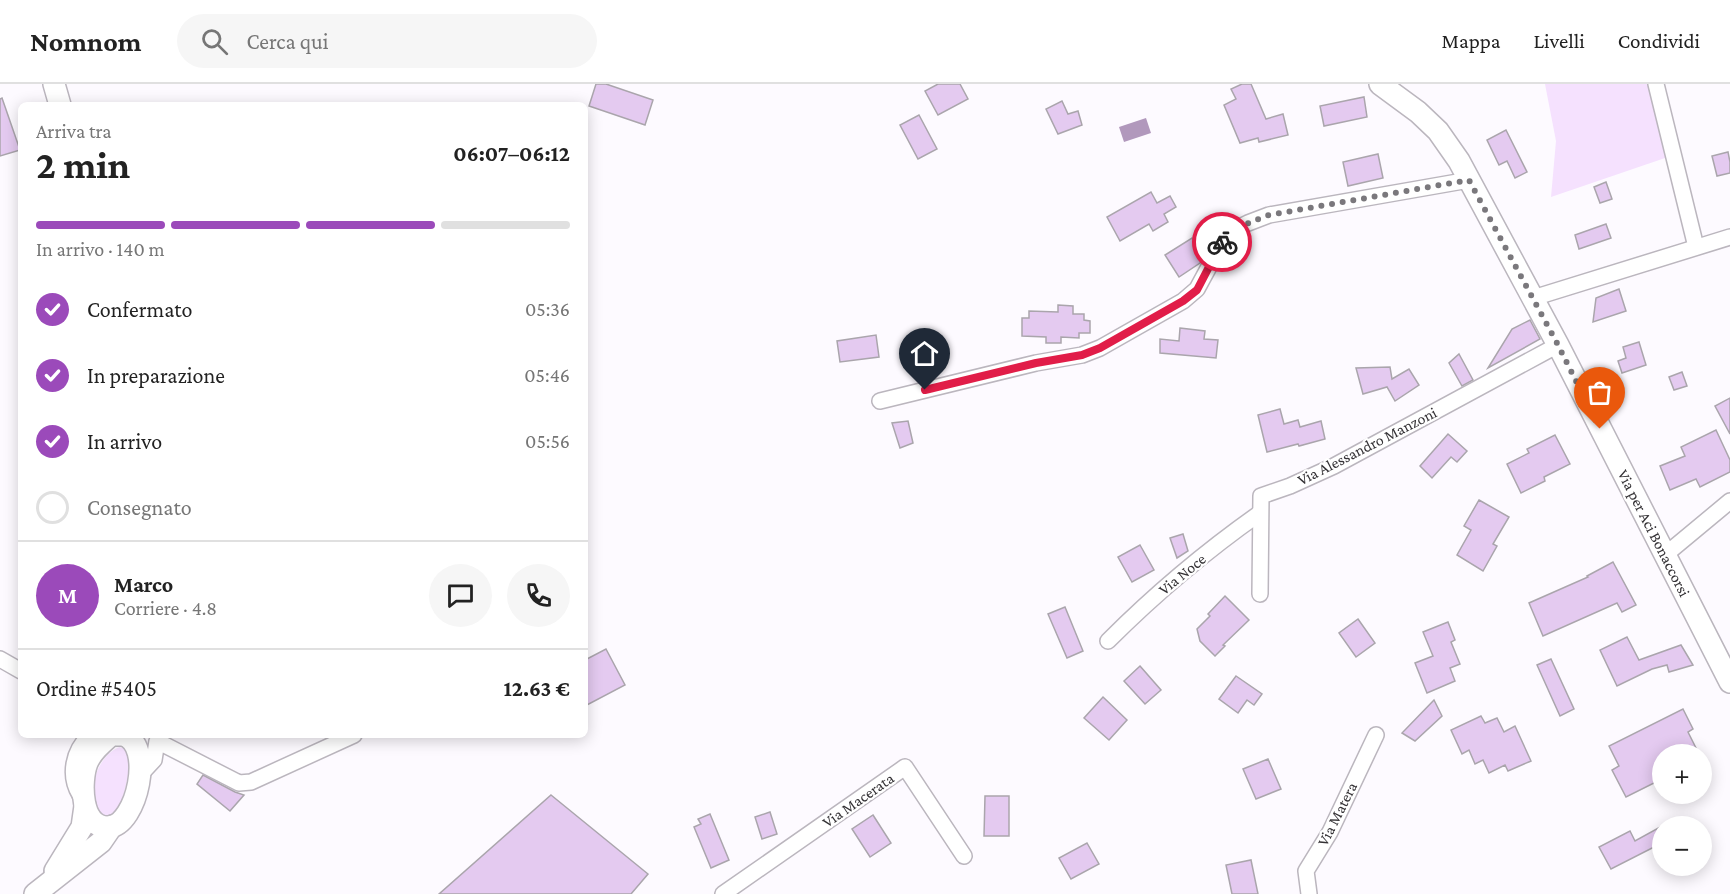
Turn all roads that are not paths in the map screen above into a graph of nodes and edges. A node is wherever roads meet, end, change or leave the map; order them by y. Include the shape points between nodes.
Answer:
1 (54, 84) edge
2 (1380, 84) edge
3 (1656, 84) edge
4 (59, 102) edge
5 (1469, 180) junction
6 (1730, 237) edge
7 (1696, 247) junction
8 (1533, 298) junction
9 (1558, 345) junction
10 (880, 401) dead end
11 (1730, 501) edge
12 (1260, 513) junction
13 (1665, 555) junction
14 (1260, 594) dead end
15 (1108, 641) dead end
16 (0, 660) edge
17 (18, 669) edge
18 (1730, 682) edge
19 (1376, 735) dead end
20 (87, 738) edge
21 (109, 738) edge
22 (347, 738) edge
23 (138, 742) edge
24 (141, 774) junction
25 (84, 804) junction
26 (112, 826) junction
27 (964, 856) dead end
28 (41, 889) edge
29 (723, 894) edge
30 (1308, 894) edge

1 - 4 main road
2 - 5 main road, Via per Aci Bonaccorsi via 1438,131
3 - 7 street
5 - 8 main road, Via per Aci Bonaccorsi
5 - 10 street via 1269,215 1236,229 1223,241 1197,290 1100,348
6 - 7 street
7 - 8 street
8 - 9 main road, Via per Aci Bonaccorsi
9 - 12 street, Via Alessandro Manzoni via 1334,466 1261,496
9 - 13 main road, Via per Aci Bonaccorsi
11 - 13 street
12 - 14 street
12 - 15 street, Via Noce via 1145,604
13 - 18 main road, Via per Aci Bonaccorsi
16 - 17 street
19 - 30 street, Via Matera via 1330,832 1306,871
20 - 25 street via 75,758 73,774
21 - 25 main road via 87,762
22 - 24 street via 251,782 239,783 157,741 154,760
23 - 24 main road
24 - 26 main road via 128,813
25 - 26 main road via 98,825
25 - 28 main road via 82,827
26 - 28 main road via 101,843
27 - 29 street, Via Macerata via 905,768

